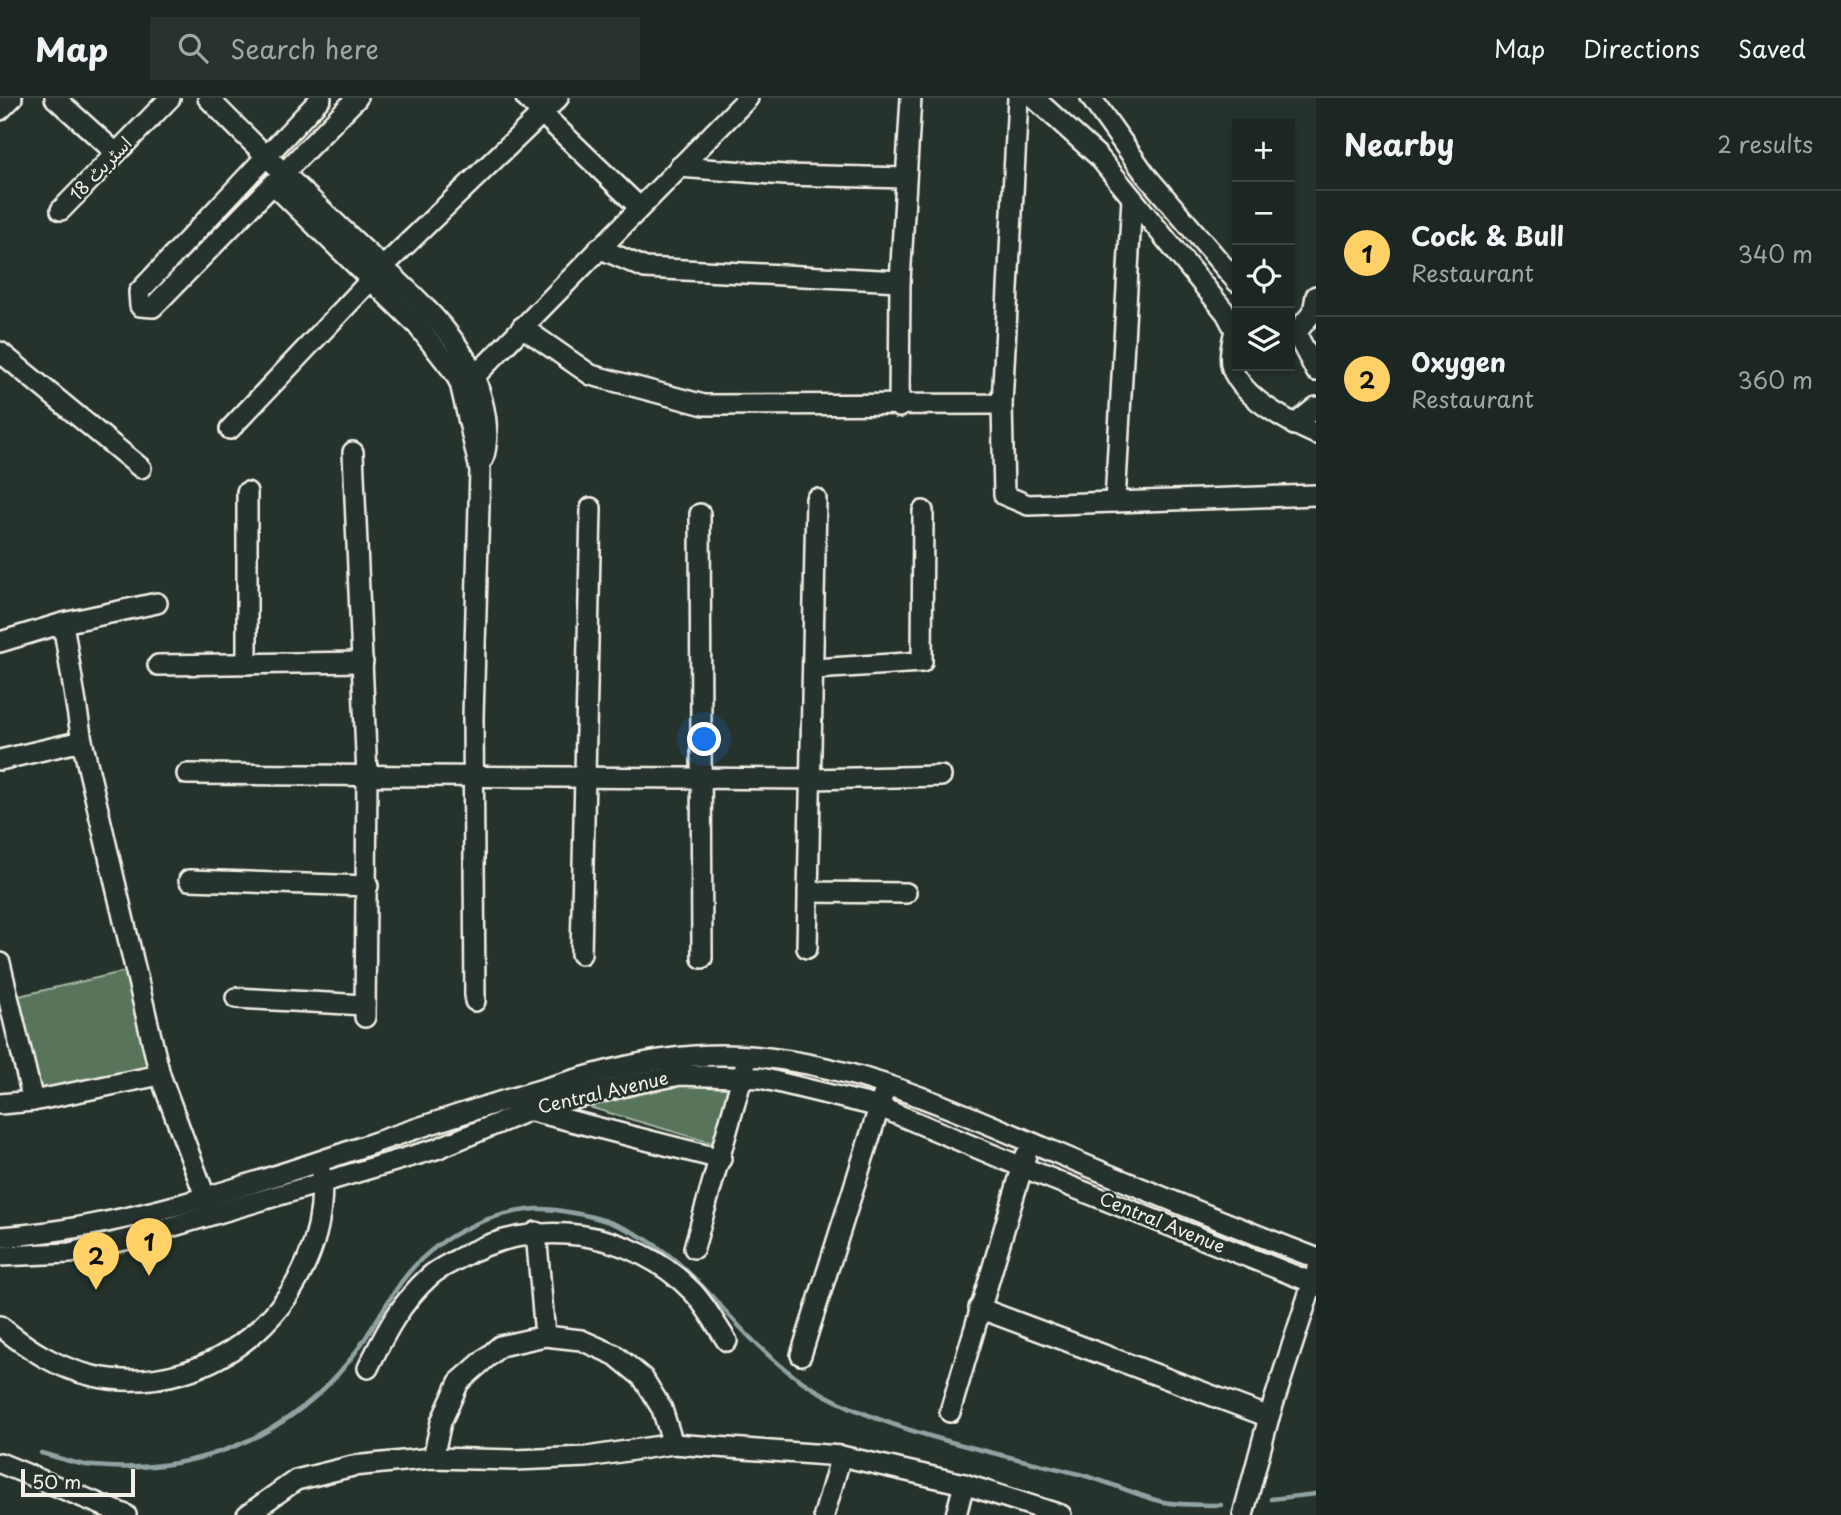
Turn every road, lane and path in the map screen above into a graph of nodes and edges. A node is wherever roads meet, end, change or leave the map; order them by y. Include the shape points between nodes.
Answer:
1 (12, 98) edge
2 (55, 98) edge
3 (170, 98) edge
4 (208, 98) edge
5 (321, 98) edge
6 (357, 98) edge
7 (526, 98) edge
8 (558, 98) edge
9 (748, 98) edge
10 (911, 98) edge
11 (1018, 98) edge
12 (1034, 98) edge
13 (1091, 98) edge
14 (0, 110) edge
15 (542, 114) junction
16 (116, 153) junction
17 (264, 156) junction
18 (679, 167) junction
19 (906, 178) junction
20 (279, 180) junction
21 (1132, 198) junction
22 (638, 206) junction
23 (61, 210) dead end
24 (599, 248) junction
25 (377, 274) junction
26 (1232, 276) edge
27 (900, 281) junction
28 (1316, 296) edge
29 (1232, 323) edge
30 (522, 327) junction
31 (1295, 329) edge
32 (1295, 334) edge
33 (1232, 344) edge
34 (0, 352) edge
35 (1232, 362) edge
36 (1234, 371) edge
37 (1316, 371) edge
38 (475, 376) junction
39 (1002, 404) junction
40 (899, 407) junction
41 (1316, 407) edge
42 (1294, 425) junction
43 (230, 429) dead end
44 (1316, 435) edge
45 (353, 452) dead end
46 (141, 468) dead end
47 (480, 470) junction
48 (247, 492) dead end
49 (1316, 495) edge
50 (816, 499) dead end
51 (1115, 502) junction
52 (591, 508) dead end
53 (923, 511) dead end
54 (700, 514) dead end
55 (158, 603) dead end
56 (63, 623) junction
57 (0, 642) edge
58 (363, 662) junction
59 (247, 664) junction
60 (158, 665) dead end
61 (815, 669) junction
62 (82, 741) junction
63 (0, 760) edge
64 (187, 775) dead end
65 (367, 776) junction
66 (941, 776) dead end
67 (474, 777) junction
68 (586, 778) junction
69 (701, 779) junction
70 (811, 779) junction
71 (189, 880) dead end
72 (368, 886) junction
73 (808, 892) junction
74 (906, 893) dead end
75 (807, 948) dead end
76 (581, 954) dead end
77 (702, 958) dead end
78 (0, 963) edge
79 (236, 998) dead end
80 (475, 1001) dead end
81 (747, 1056) junction
82 (160, 1075) junction
83 (743, 1078) junction
84 (887, 1083) junction
85 (33, 1101) junction
86 (0, 1104) edge
87 (482, 1107) junction
88 (880, 1107) junction
89 (530, 1110) junction
90 (1030, 1142) junction
91 (721, 1159) junction
92 (320, 1161) junction
93 (1022, 1167) junction
94 (322, 1182) junction
95 (205, 1196) junction
96 (212, 1215) junction
97 (536, 1232) junction
98 (0, 1237) edge
99 (694, 1248) dead end
100 (0, 1256) edge
101 (1316, 1258) edge
102 (1315, 1279) edge
103 (979, 1308) junction
104 (0, 1326) edge
105 (545, 1336) junction
106 (727, 1341) dead end
107 (801, 1355) dead end
108 (368, 1368) dead end
109 (950, 1412) dead end
110 (1269, 1417) junction
111 (673, 1444) junction
112 (841, 1456) junction
113 (433, 1458) junction
114 (0, 1463) edge
115 (964, 1484) junction
116 (126, 1515) edge
117 (247, 1515) edge
118 (824, 1515) edge
119 (956, 1515) edge
120 (1061, 1515) edge
121 (1243, 1515) edge

1 - 14 street
2 - 16 street
3 - 16 street, اسٹریٹ 18
4 - 17 street
5 - 17 street
6 - 20 street
7 - 15 street
8 - 15 street
9 - 18 street
10 - 19 street
11 - 39 street
12 - 21 street via 1098,156
13 - 26 street via 1145,174
15 - 22 street
15 - 25 street
16 - 23 street, اسٹریٹ 18
17 - 20 street
17 - 20 street via 139,292 140,306 153,307
18 - 19 street
18 - 22 street
19 - 27 street
20 - 25 street
21 - 29 street
21 - 51 street
22 - 24 street
24 - 27 street via 645,268
24 - 30 street
25 - 38 street via 443,327
25 - 43 street
25 - 47 street via 454,372
27 - 40 street
28 - 31 street via 1313,312
30 - 38 street
30 - 40 street via 592,375 704,405
32 - 37 street
33 - 35 street
34 - 46 street
36 - 42 street via 1264,406
38 - 47 street via 486,431
39 - 40 street
39 - 51 street via 1004,495 1028,505
41 - 42 street
42 - 44 street
45 - 58 street
47 - 67 street
48 - 59 street
49 - 51 street
50 - 61 street
52 - 68 street
53 - 61 street via 922,662
54 - 69 street
55 - 56 street
56 - 57 street
56 - 62 street
58 - 59 street
58 - 65 street
59 - 60 street
61 - 70 street
62 - 63 street
62 - 82 street
64 - 65 street
65 - 67 street
65 - 72 street
66 - 70 street
67 - 68 street
67 - 80 street
68 - 69 street
68 - 76 street
69 - 70 street
69 - 77 street
70 - 73 street
71 - 72 street
72 - 79 street via 365,1011
73 - 74 street
73 - 75 street
78 - 85 street
81 - 83 street
81 - 84 street, Central Avenue
81 - 87 street, Central Avenue via 695,1056 625,1066
82 - 85 street
82 - 95 street
83 - 88 street, Central Avenue via 761,1078
83 - 89 street, Central Avenue via 681,1075
83 - 91 street
84 - 88 street
84 - 90 street, Central Avenue
85 - 86 street
87 - 89 street
87 - 92 street, Central Avenue
88 - 93 street, Central Avenue
88 - 107 street
89 - 91 street
89 - 94 street, Central Avenue via 436,1149
90 - 93 street
90 - 101 street, Central Avenue
91 - 99 street
92 - 94 street
92 - 95 street, Central Avenue
93 - 102 street, Central Avenue
93 - 103 street
94 - 96 street, Central Avenue
94 - 104 street via 320,1220 310,1257 292,1292 269,1322 206,1365 170,1376 132,1380 94,1376 58,1365
95 - 96 street
95 - 98 street, Central Avenue via 62,1232
96 - 100 street, Central Avenue via 70,1253
97 - 105 street
97 - 106 street via 594,1236 648,1257 694,1293
97 - 108 street via 481,1245 432,1274 393,1317
102 - 110 street
103 - 109 street
103 - 110 street
105 - 111 street via 582,1340 615,1355 643,1378 662,1409
105 - 113 street via 500,1346 459,1382 441,1422
110 - 121 street
111 - 112 street
111 - 113 street via 587,1457
112 - 115 street
112 - 118 street
113 - 117 street via 353,1466 296,1480
114 - 116 street
115 - 119 street
115 - 120 street

